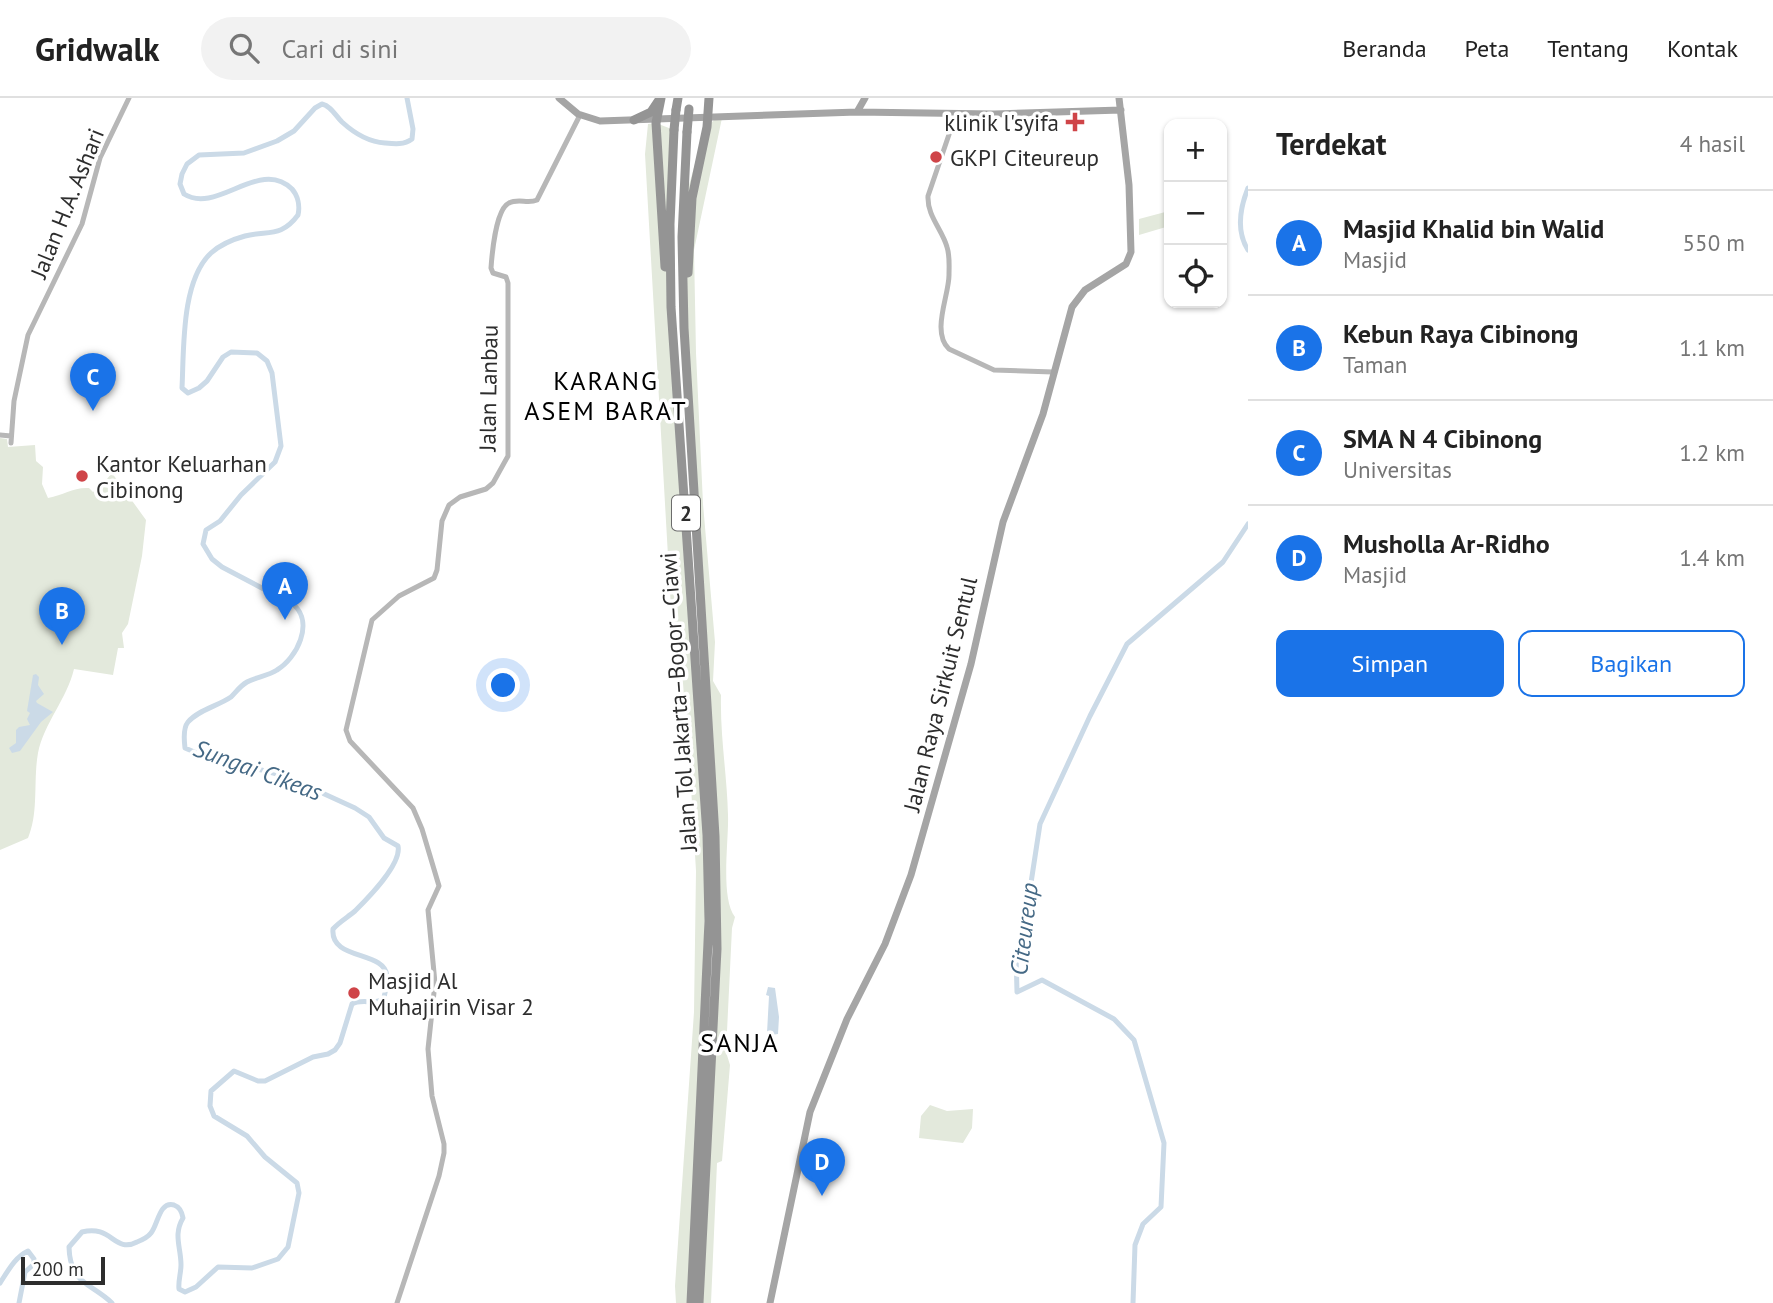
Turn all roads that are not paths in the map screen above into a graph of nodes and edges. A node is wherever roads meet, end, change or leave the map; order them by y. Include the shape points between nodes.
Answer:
1 (129, 98) edge
2 (554, 98) edge
3 (559, 98) edge
4 (660, 98) edge
5 (678, 98) edge
6 (690, 98) edge
7 (865, 98) edge
8 (1119, 99) edge
9 (709, 101) edge
10 (1111, 108) junction
11 (1121, 110) junction
12 (857, 112) junction
13 (956, 114) junction
14 (579, 117) junction
15 (634, 120) junction
16 (710, 120) junction
17 (657, 121) junction
18 (683, 306) junction
19 (671, 307) junction
20 (1053, 372) junction
21 (0, 435) edge
22 (701, 691) junction
23 (703, 724) junction
24 (397, 1303) edge
25 (691, 1303) edge
26 (699, 1303) edge
27 (769, 1303) edge

1 - 21 street, Jalan H.A. Ashari via 100,158 82,224 28,335 11,440
2 - 14 main road
3 - 14 main road
4 - 15 highway via 651,112
4 - 17 highway
5 - 19 highway, Jalan Tol Jakarta–Bogor–Ciawi / 2, bridge via 670,224
6 - 18 highway, Jalan Tol Jakarta–Bogor–Ciawi / 2, bridge via 682,210
7 - 12 main road
8 - 10 main road
8 - 11 main road, Jalan Raya Sirkuit Sentul
9 - 16 highway
10 - 11 main road
10 - 13 main road
11 - 20 main road, Jalan Raya Sirkuit Sentul via 1131,252 1122,267 1076,299
12 - 13 main road
12 - 16 main road
13 - 20 street via 927,201 948,252 944,344 994,370
14 - 15 main road
14 - 17 main road via 600,125
14 - 24 street, Jalan Lanbau via 537,200 507,203 497,224 491,268 508,283 508,456 486,489 449,505 442,521 434,578 399,596 372,620 346,730 350,741 413,808 438,883 428,909 435,979 428,1045 433,1103 444,1153
15 - 17 main road
16 - 17 main road
16 - 18 highway via 692,198
17 - 19 highway
18 - 22 highway, Jalan Tol Jakarta–Bogor–Ciawi / 2
19 - 22 highway, Jalan Tol Jakarta–Bogor–Ciawi / 2
20 - 27 main road, Jalan Raya Sirkuit Sentul via 1039,426 1001,529 971,664 911,875 810,1112
22 - 23 highway, Jalan Tol Jakarta–Bogor–Ciawi / 2
23 - 25 highway, Jalan Tol Jakarta–Bogor–Ciawi / 2 via 709,921
23 - 26 highway, Jalan Tol Jakarta–Bogor–Ciawi / 2 via 718,920

